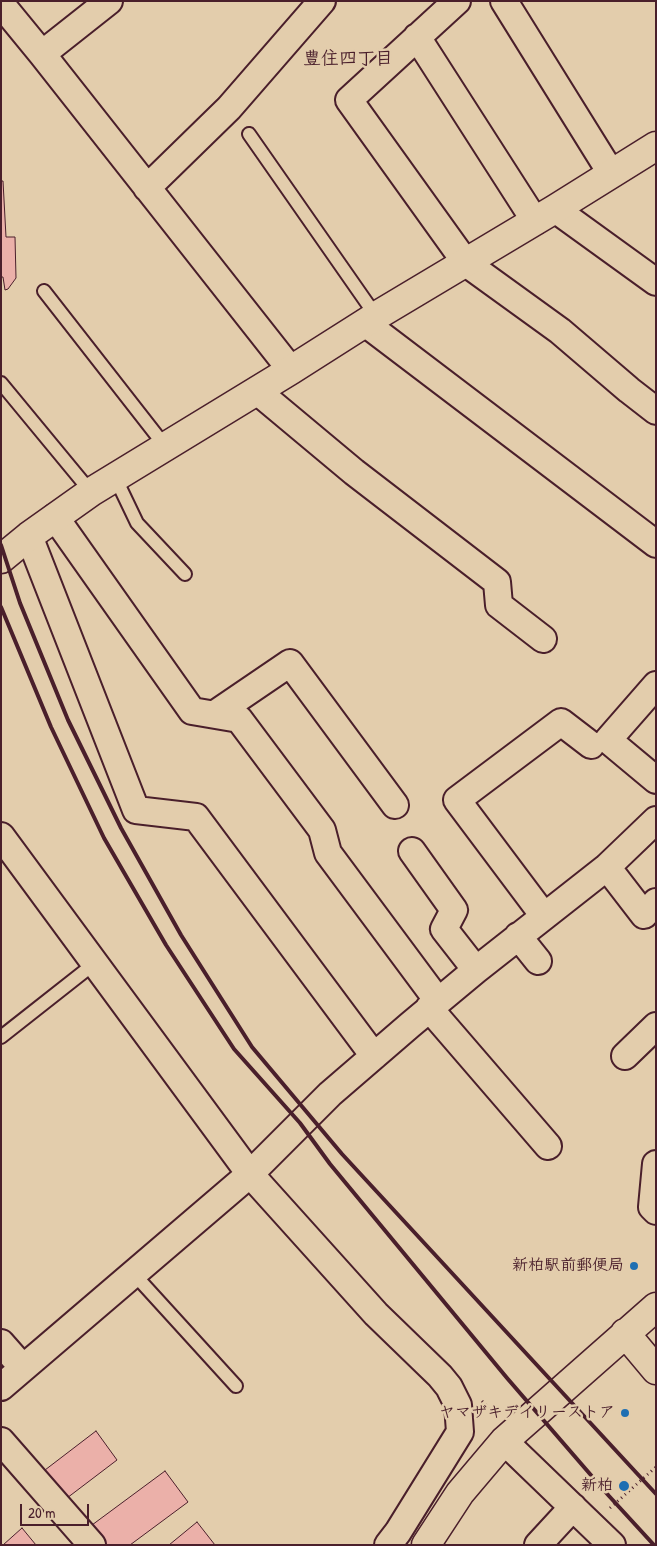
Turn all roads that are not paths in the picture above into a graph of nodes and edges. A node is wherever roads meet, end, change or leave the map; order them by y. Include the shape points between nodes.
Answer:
1 (109, 1) edge
2 (322, 1) edge
3 (457, 1) edge
4 (504, 1) edge
5 (1, 4) edge
6 (417, 37) junction
7 (42, 54) junction
8 (249, 134) dead end
9 (656, 146) edge
10 (611, 174) junction
11 (147, 188) junction
12 (545, 215) junction
13 (466, 263) junction
14 (656, 282) edge
15 (44, 290) dead end
16 (370, 320) junction
17 (292, 370) junction
18 (1, 383) edge
19 (257, 391) junction
20 (656, 410) edge
21 (165, 446) junction
22 (114, 477) junction
23 (91, 492) junction
24 (55, 517) junction
25 (29, 536) junction
26 (656, 544) edge
27 (1, 559) edge
28 (185, 574) dead end
29 (544, 639) dead end
30 (656, 685) edge
31 (214, 714) junction
32 (591, 745) dead end
33 (656, 780) edge
34 (395, 805) dead end
35 (656, 820) edge
36 (1, 836) edge
37 (412, 851) dead end
38 (607, 867) junction
39 (656, 902) edge
40 (544, 916) junction
41 (518, 936) junction
42 (538, 961) dead end
43 (95, 963) junction
44 (476, 970) junction
45 (434, 1004) junction
46 (656, 1026) edge
47 (1, 1037) edge
48 (374, 1056) junction
49 (625, 1056) dead end
50 (548, 1146) dead end
51 (656, 1164) edge
52 (250, 1174) junction
53 (656, 1211) edge
54 (134, 1274) junction
55 (656, 1307) edge
56 (625, 1333) junction
57 (1, 1344) edge
58 (23, 1368) junction
59 (656, 1370) edge
60 (236, 1386) dead end
61 (1, 1387) edge
62 (1, 1441) edge
63 (504, 1441) junction
64 (583, 1516) junction
65 (92, 1545) edge
66 (388, 1545) edge
67 (426, 1545) edge
68 (538, 1545) edge
69 (612, 1545) edge

1 - 7 street
2 - 11 street via 229,108
3 - 6 street
4 - 10 street
5 - 7 street
6 - 12 street
6 - 13 street via 349,100
7 - 11 street
8 - 16 lane
9 - 10 street
10 - 12 street
11 - 17 street
12 - 13 street
12 - 14 street
13 - 16 street
13 - 20 street via 560,332
15 - 21 lane
16 - 17 street
16 - 26 street
17 - 19 street
18 - 23 lane
19 - 21 street
19 - 29 street via 354,472 497,582 499,605
21 - 22 street
22 - 23 street
22 - 28 lane via 137,523
23 - 24 street
24 - 25 street
24 - 31 street via 192,711
25 - 27 street
25 - 48 street via 136,810 196,817
30 - 33 street via 608,740
31 - 34 street via 290,663
31 - 45 street via 239,719 322,830 328,853
32 - 40 street via 561,722 457,800
35 - 38 street
36 - 43 street
37 - 44 street via 454,910 444,929
38 - 39 street via 644,915
38 - 40 street
40 - 41 street
41 - 42 street
41 - 44 street
43 - 47 lane
43 - 52 street
44 - 45 street
45 - 48 street
45 - 50 street
46 - 49 street
48 - 52 street via 330,1094
51 - 53 street via 652,1207
52 - 54 street
52 - 66 street via 376,1314 440,1376 458,1404 460,1432
54 - 58 street
54 - 60 lane
55 - 56 street
56 - 59 street
56 - 63 street
57 - 58 street
58 - 61 street
62 - 65 street
63 - 64 street
63 - 67 street via 460,1493
64 - 68 street
64 - 69 street

